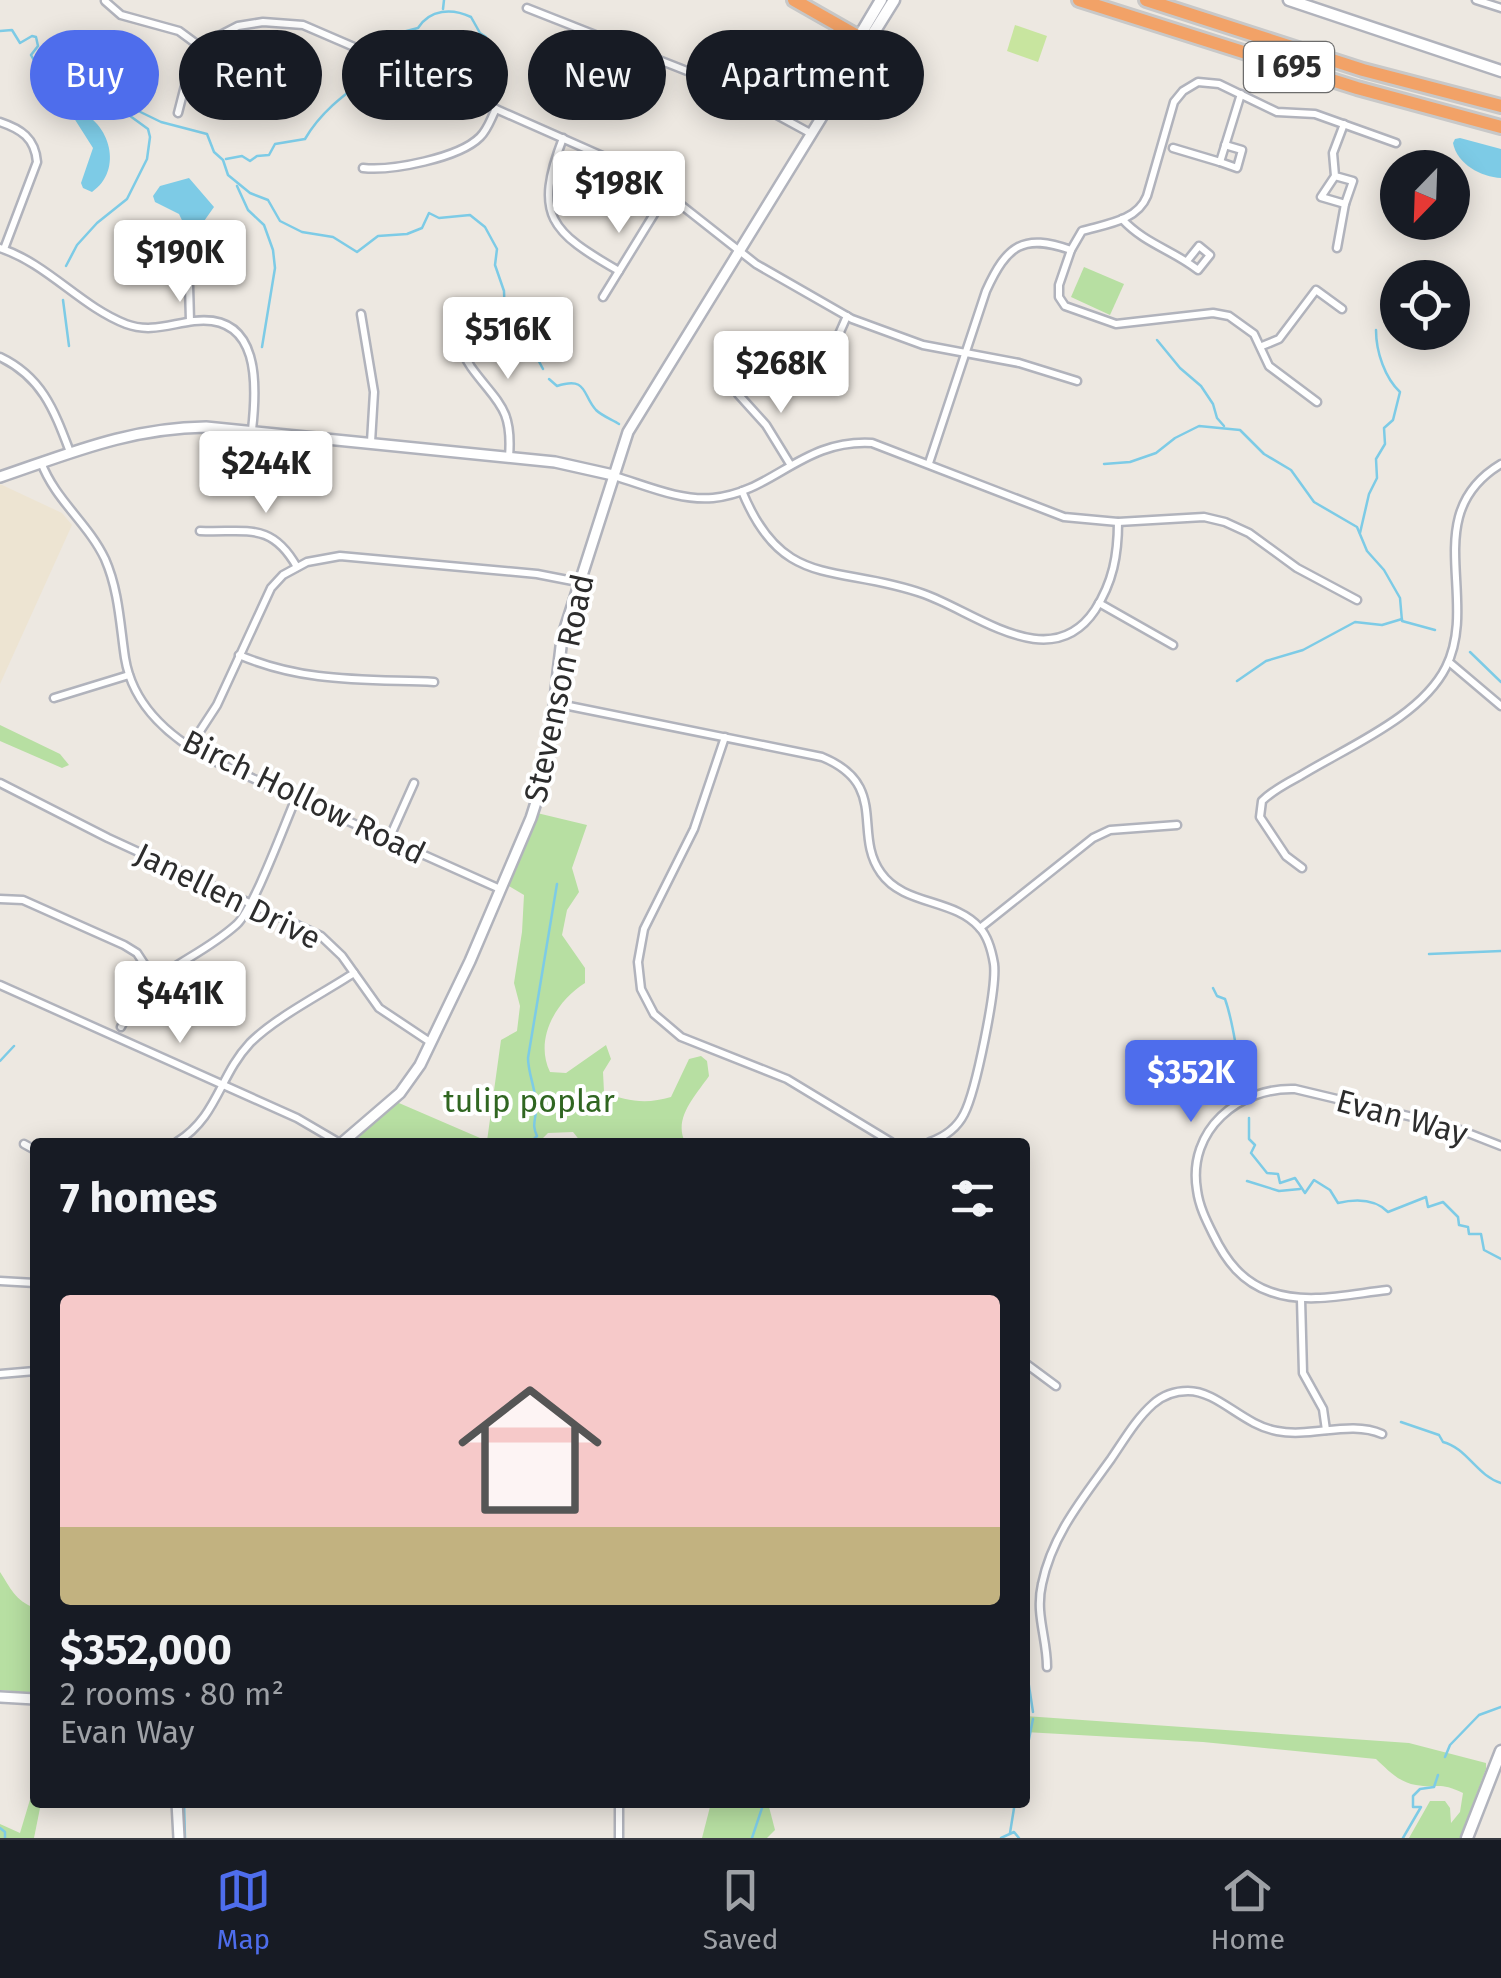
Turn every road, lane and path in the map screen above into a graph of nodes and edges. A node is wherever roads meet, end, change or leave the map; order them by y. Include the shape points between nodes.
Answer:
1 (794, 0) edge
2 (882, 0) edge
3 (894, 0) edge
4 (1079, 0) edge
5 (1146, 0) edge
6 (1288, 0) edge
7 (1476, 0) edge
8 (105, 1) edge
9 (527, 8) dead end
10 (1501, 8) edge
11 (838, 25) junction
12 (226, 30) edge
13 (312, 30) edge
14 (841, 30) edge
15 (849, 30) edge
16 (868, 30) edge
17 (870, 30) edge
18 (179, 31) edge
19 (1501, 71) edge
20 (1241, 94) junction
21 (1501, 106) edge
22 (179, 108) edge
23 (178, 112) dead end
24 (508, 114) edge
25 (490, 120) edge
26 (818, 120) edge
27 (0, 122) edge
28 (1344, 124) junction
29 (1501, 127) edge
30 (810, 133) junction
31 (563, 138) junction
32 (1396, 143) dead end
33 (1225, 145) junction
34 (1174, 148) dead end
35 (1220, 162) junction
36 (363, 168) dead end
37 (1335, 176) junction
38 (667, 193) junction
39 (1345, 204) junction
40 (1122, 219) junction
41 (1337, 248) dead end
42 (2, 249) edge
43 (188, 249) dead end
44 (1071, 250) junction
45 (737, 252) junction
46 (1187, 261) dead end
47 (619, 271) junction
48 (603, 297) dead end
49 (1342, 309) dead end
50 (361, 314) dead end
51 (452, 316) dead end
52 (846, 316) junction
53 (190, 322) junction
54 (1262, 346) junction
55 (964, 354) junction
56 (0, 357) edge
57 (829, 357) dead end
58 (1077, 380) dead end
59 (738, 394) dead end
60 (1318, 402) dead end
61 (252, 430) junction
62 (371, 442) junction
63 (70, 452) junction
64 (509, 457) junction
65 (41, 462) junction
66 (790, 464) junction
67 (929, 464) junction
68 (1501, 464) edge
69 (613, 475) junction
70 (0, 477) edge
71 (742, 492) junction
72 (1118, 522) junction
73 (200, 531) dead end
74 (297, 567) junction
75 (578, 582) junction
76 (1357, 600) dead end
77 (1100, 602) junction
78 (1173, 646) dead end
79 (239, 655) junction
80 (1448, 662) junction
81 (129, 675) junction
82 (434, 682) dead end
83 (54, 698) dead end
84 (554, 702) junction
85 (1501, 706) edge
86 (725, 737) junction
87 (190, 748) junction
88 (0, 783) edge
89 (414, 783) dead end
90 (296, 798) junction
91 (1178, 825) dead end
92 (389, 840) junction
93 (1302, 868) dead end
94 (500, 889) junction
95 (0, 899) edge
96 (250, 903) junction
97 (980, 928) junction
98 (354, 973) junction
99 (154, 979) junction
100 (0, 985) edge
101 (122, 1027) dead end
102 (430, 1042) junction
103 (224, 1086) junction
104 (182, 1138) edge
105 (334, 1138) edge
106 (345, 1138) edge
107 (885, 1138) edge
108 (939, 1138) edge
109 (24, 1144) dead end
110 (1501, 1146) edge
111 (30, 1147) edge
112 (0, 1282) edge
113 (30, 1283) edge
114 (1387, 1290) dead end
115 (1301, 1299) junction
116 (1030, 1367) edge
117 (30, 1371) edge
118 (0, 1374) edge
119 (1056, 1386) dead end
120 (1326, 1430) junction
121 (1382, 1434) dead end
122 (1046, 1667) dead end
123 (0, 1697) edge
124 (30, 1699) edge
125 (1501, 1752) edge
126 (177, 1808) edge
127 (620, 1808) edge
128 (178, 1838) edge
129 (619, 1838) edge
130 (1467, 1838) edge

1 - 11 highway
2 - 16 main road, Stevenson Road
3 - 17 main road, Stevenson Road
4 - 29 highway, I 695
5 - 21 highway, I 695
6 - 19 main road
7 - 10 street
8 - 18 street via 122,15
9 - 30 street via 720,84
11 - 14 highway
11 - 15 highway
12 - 13 street via 292,22
20 - 28 street via 1277,112
20 - 33 street
20 - 40 street via 1210,82 1182,91 1142,207
22 - 23 street
24 - 31 street
25 - 36 street via 465,147 403,166
26 - 30 street, Stevenson Road
27 - 42 street via 28,137 37,162
28 - 32 street
28 - 37 street via 1333,153
30 - 45 street, Stevenson Road
31 - 38 street
31 - 47 street via 548,188 553,216 569,240
33 - 35 street
33 - 35 street via 1242,150 1236,168
34 - 35 street
37 - 39 street via 1353,181
37 - 39 street via 1321,196
38 - 45 street
38 - 47 street
39 - 41 street
40 - 44 street via 1082,231
40 - 46 street via 1160,250
42 - 53 street via 130,326
43 - 53 street
44 - 54 street via 1058,291 1065,306 1116,324 1222,314
44 - 55 street via 1034,241 1011,252 991,279
45 - 52 street
45 - 69 street, Stevenson Road via 628,432
47 - 48 street
49 - 54 street via 1316,290 1279,339
50 - 62 street via 374,392
51 - 64 street via 464,354 506,416
52 - 55 street
52 - 57 street
53 - 61 street via 223,325 249,350 256,387
54 - 60 street via 1269,366
55 - 58 street
55 - 67 street
56 - 63 street via 41,387
59 - 66 street
61 - 62 street
61 - 63 street via 156,430
62 - 64 street
63 - 65 street
64 - 69 street
65 - 70 street
65 - 81 street, Birch Hollow Road via 106,563
66 - 67 street via 822,448 857,443
66 - 71 street
67 - 72 street via 1046,512
68 - 80 street via 1474,485 1458,517 1455,638
69 - 71 street via 692,498
69 - 75 street, Stevenson Road
71 - 77 street via 759,530 798,563 912,590 1028,639 1069,635
72 - 76 street via 1225,522
72 - 77 street via 1116,562
73 - 74 street via 271,536
74 - 75 street via 340,556
74 - 79 street via 267,593
75 - 84 street, Stevenson Road
77 - 78 street
79 - 82 street via 304,676
79 - 87 street
80 - 85 street
80 - 93 street via 1413,708 1262,801 1260,817
81 - 83 street
81 - 87 street, Birch Hollow Road via 149,712
84 - 86 street
84 - 94 street, Stevenson Road via 544,780
86 - 97 street via 822,757 842,768 864,795 873,856 884,877
86 - 107 street via 694,828 644,928 641,989 654,1014 680,1037 789,1079
87 - 90 street, Birch Hollow Road
88 - 96 street, Janellen Drive
89 - 92 street
90 - 92 street, Birch Hollow Road
90 - 96 street
91 - 97 street via 1110,830 1093,838
92 - 94 street, Birch Hollow Road
94 - 102 street, Stevenson Road
95 - 99 street via 24,900 124,945
96 - 98 street, Janellen Drive via 320,936
96 - 99 street via 237,925
97 - 108 street via 994,978 972,1089 959,1122
98 - 102 street, Janellen Drive via 386,1014
98 - 103 street via 255,1038
99 - 101 street
100 - 103 street
102 - 106 street, Stevenson Road via 406,1086
103 - 104 street via 208,1116
103 - 105 street
109 - 111 street
110 - 115 street, Evan Way via 1450,1126 1295,1089 1260,1092 1232,1106 1212,1126 1198,1155 1200,1204 1240,1274
112 - 113 street
114 - 115 street, Evan Way
115 - 120 street via 1303,1374
116 - 119 street
117 - 118 street
120 - 121 street
120 - 122 street via 1276,1431 1195,1392 1154,1404 1054,1544 1039,1598
123 - 124 street
125 - 130 main road
126 - 128 street
127 - 129 street

